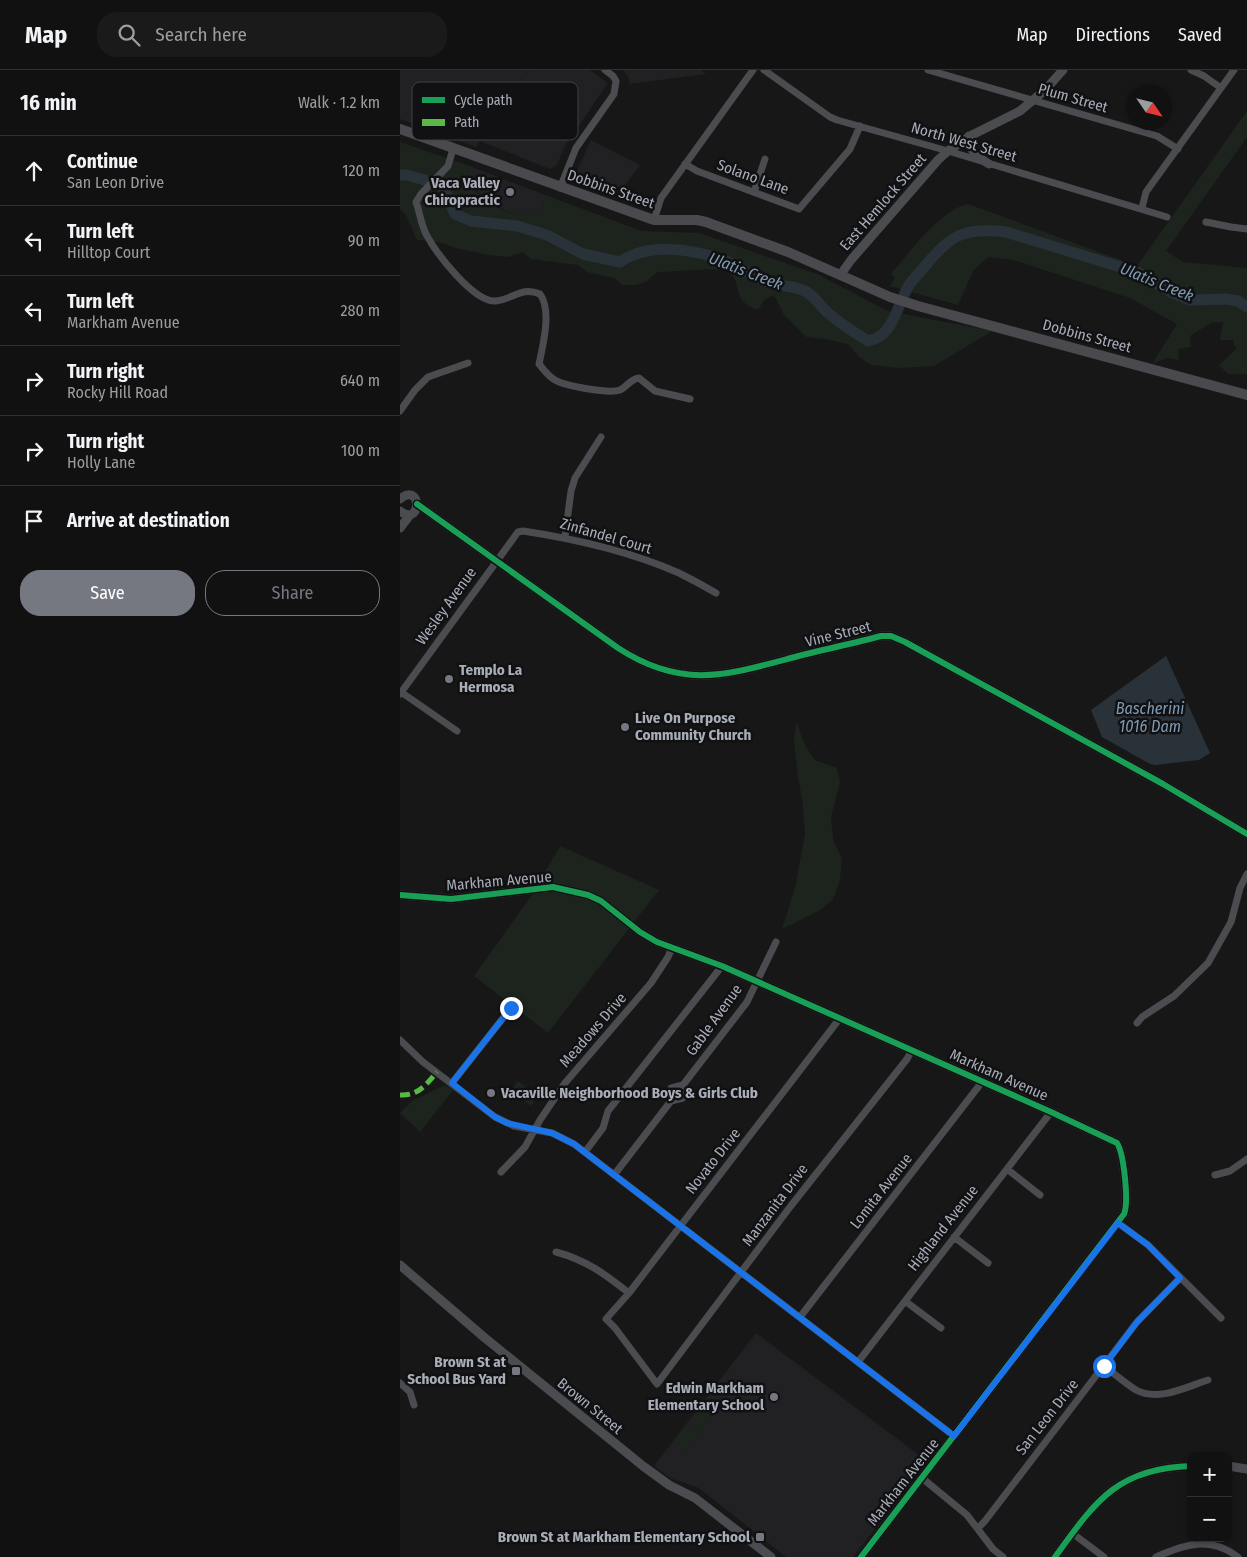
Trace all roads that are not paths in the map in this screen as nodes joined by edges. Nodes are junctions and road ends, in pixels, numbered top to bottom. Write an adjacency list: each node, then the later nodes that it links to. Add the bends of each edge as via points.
1 (605, 70): 21 (street, via 616,81 614,94 576,148)
2 (753, 70): 19 (street)
3 (764, 70): 10 (street, North West Street, via 830,117)
4 (928, 70): 9 (street, Plum Street)
5 (1063, 70): 9 (street, East Hemlock Street)
6 (1190, 70): 8 (street)
7 (1234, 70): 8 (street)
8 (1220, 88): 16 (street)
9 (1034, 101): 13 (street, East Hemlock Street, via 1004,120); 16 (street, Plum Street, via 1157,136)
10 (860, 126): 17 (street, North West Street); 22 (street, Solano Lane, via 850,150 799,209)
11 (400, 129): 12 (main road, Dobbins Street)
12 (412, 133)
13 (969, 136): 17 (street, East Hemlock Street); 20 (street, via 972,151)
14 (431, 140): 15 (main road, Dobbins Street)
15 (453, 148): 21 (main road, Dobbins Street); 31 (street, via 448,166 416,202 420,221 443,262 461,281 488,300 496,301 525,291 540,294 547,314 539,364 548,375 561,384 612,391 620,390 639,378 656,391)
16 (1178, 149): 23 (street, via 1146,192)
17 (948, 151): 20 (street, North West Street); 28 (street, East Hemlock Street)
18 (765, 159): 22 (street)
19 (685, 164): 22 (street, Solano Lane); 25 (street, via 661,198)
20 (989, 164): 23 (street, North West Street)
21 (560, 188): 25 (main road, Dobbins Street)
22 (754, 192)
23 (1142, 208): 24 (street, North West Street)
24 (1167, 217)
25 (654, 220): 28 (main road, Dobbins Street, via 706,222)
26 (1206, 222): 27 (street)
27 (1247, 229)
28 (841, 274): 30 (main road, Dobbins Street, via 918,306)
29 (468, 362): 32 (street, via 428,377)
30 (1247, 395)
31 (690, 399)
32 (400, 410)
33 (602, 437): 38 (street, via 575,478)
34 (402, 495): 35 (street, Vine Street, via 413,497)
35 (409, 511): 36 (street); 37 (street); 39 (street, Vine Street, via 434,516)
36 (400, 524)
37 (400, 528)
38 (565, 537): 39 (street, Zinfandel Court, via 518,532); 40 (street, Zinfandel Court, via 644,560)
39 (496, 560): 41 (street, Wesley Avenue); 43 (street, Vine Street, via 630,656 676,673 730,674 891,636 1163,784)
40 (716, 593)
41 (401, 693): 42 (street)
42 (457, 731)
43 (1247, 834)
44 (1247, 874): 52 (street, via 1231,922 1208,963 1174,996)
45 (400, 895): 47 (street, Markham Avenue, via 451,899 542,888 566,889 601,901 640,932)
46 (776, 942): 49 (street, Gable Avenue)
47 (672, 948): 48 (street, Markham Avenue); 60 (street, Meadows Drive, via 651,983 565,1083)
48 (722, 966): 49 (street, Markham Avenue); 61 (street, via 608,1111 603,1128)
49 (758, 981): 51 (street, Markham Avenue); 57 (street, Gable Avenue, via 748,1002)
50 (511, 1008): 56 (street)
51 (840, 1018): 54 (street, Markham Avenue); 69 (street, Novato Drive)
52 (1137, 1023)
53 (400, 1040): 56 (street)
54 (912, 1050): 55 (street, Markham Avenue); 74 (street, Manzanita Drive)
55 (982, 1082): 59 (street, Markham Avenue); 78 (street, Lomita Avenue)
56 (452, 1083): 60 (street, via 495,1117 514,1126)
57 (683, 1085): 58 (street, Gable Avenue, via 671,1088); 58 (street, Gable Avenue, via 683,1098)
58 (671, 1101): 65 (street, Gable Avenue)
59 (1051, 1112): 63 (street, Highland Avenue); 68 (street, Markham Avenue, via 1112,1140 1120,1148 1126,1202)
60 (534, 1129): 61 (street, via 564,1137); 64 (street, Meadows Drive, via 525,1147)
61 (584, 1152): 65 (street)
62 (1247, 1159): 66 (street, via 1230,1171)
63 (1007, 1169): 67 (street); 70 (street, Highland Avenue)
64 (502, 1172)
65 (614, 1174): 69 (street)
66 (1215, 1175)
67 (1040, 1195)
68 (1118, 1223): 75 (street, via 1148,1245); 87 (street, Markham Avenue)
69 (681, 1226): 74 (street); 76 (street, Novato Drive)
70 (954, 1237): 72 (street); 77 (street, Highland Avenue)
71 (556, 1252): 76 (street, via 578,1258 598,1269)
72 (988, 1263)
73 (401, 1267): 94 (street, Brown Street, via 643,1466 669,1485 695,1498)
74 (741, 1272): 78 (street); 80 (street, Manzanita Drive, via 657,1384)
75 (1180, 1278): 79 (street); 83 (street, San Leon Drive, via 1137,1322)
76 (629, 1293): 80 (street, Novato Drive)
77 (905, 1301): 81 (street); 82 (street, Highland Avenue)
78 (800, 1318): 82 (street)
79 (1221, 1318)
80 (606, 1319)
81 (940, 1328)
82 (858, 1362): 87 (street)
83 (1104, 1366): 84 (street, via 1130,1386 1147,1394 1164,1394); 92 (street, San Leon Drive)
84 (1208, 1380)
85 (400, 1384): 86 (street, via 410,1392)
86 (414, 1405)
87 (954, 1436): 91 (street, Markham Avenue)
88 (1187, 1466): 93 (street, via 1157,1469 1120,1484 1098,1501)
89 (1232, 1467): 90 (street)
90 (1247, 1469)
91 (922, 1478): 92 (street, via 968,1515); 95 (street, Markham Avenue)
92 (978, 1528): 96 (street)
93 (1072, 1533): 97 (street); 98 (street)
94 (771, 1557)
95 (861, 1557)
96 (1003, 1557)
97 (1055, 1557)
98 (1104, 1557)
99 (1156, 1557): 100 (street, via 1192,1544 1222,1547)
100 (1238, 1557)

